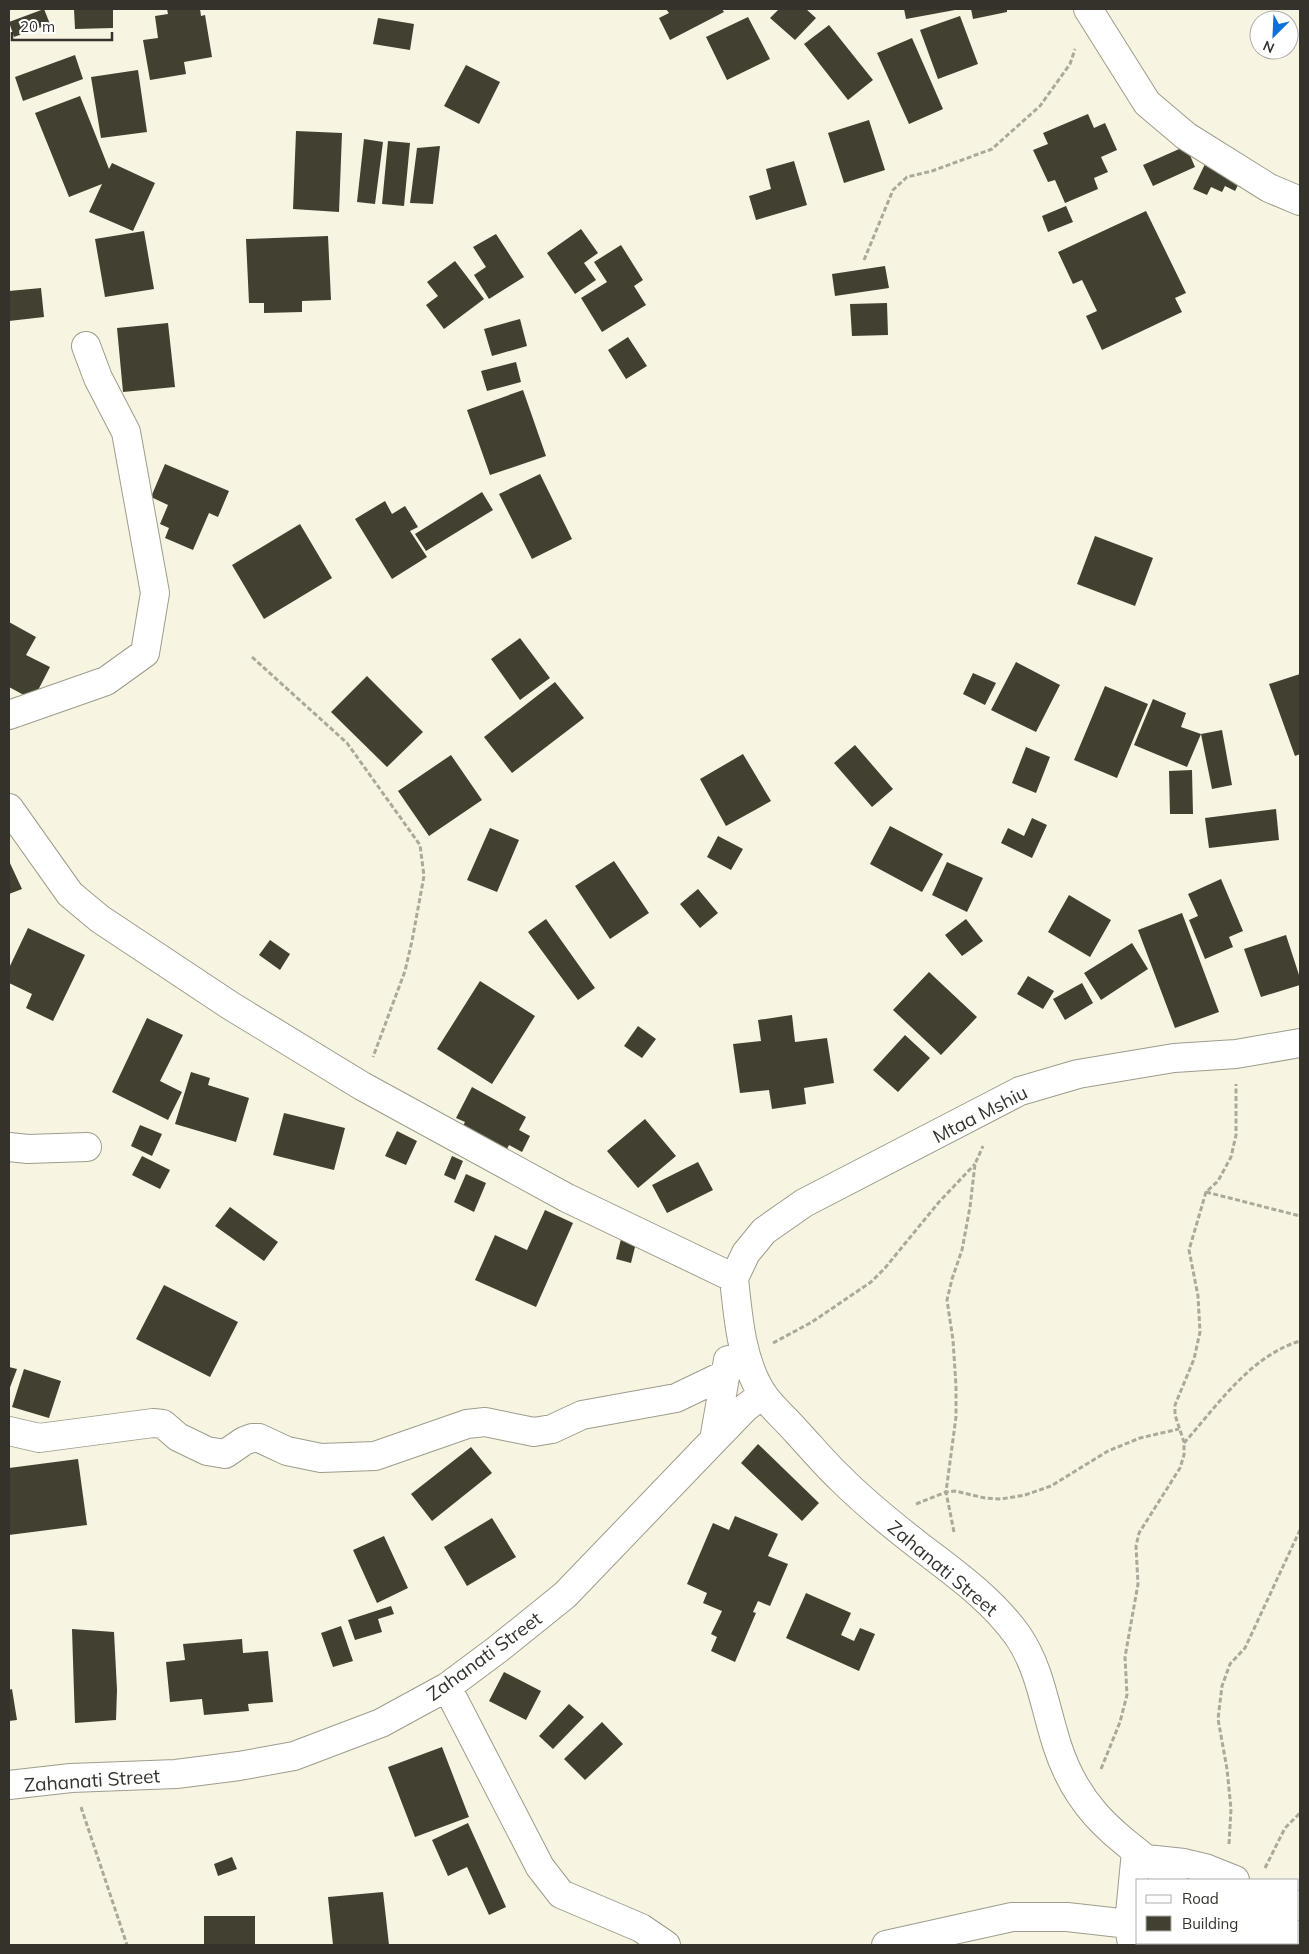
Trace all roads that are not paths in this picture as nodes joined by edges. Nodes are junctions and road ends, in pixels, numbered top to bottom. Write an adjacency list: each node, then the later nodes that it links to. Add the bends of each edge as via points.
1 (1088, 10): 2 (street, via 1147,102 1186,136 1269,188)
2 (1300, 201)
3 (86, 346): 4 (street, via 98,378 126,432 155,593 144,653 106,681)
4 (9, 716)
5 (9, 808): 9 (street, via 70,894 100,919 231,1006 362,1086 567,1198)
6 (1300, 1043): 9 (street, Mtaa Mshiu, via 1236,1054 1174,1058 1078,1074 1020,1091 804,1203 764,1231 746,1253)
7 (9, 1147): 8 (street)
8 (87, 1147)
9 (734, 1278): 10 (street)
10 (736, 1366): 11 (street, Zahanati Street); 12 (street, via 676,1398 582,1415 552,1429 534,1432 485,1422 467,1424 375,1456 321,1458 287,1451 259,1438 252,1438 225,1454 208,1451 178,1437 163,1424 153,1423 39,1438); 13 (street)
11 (763, 1394): 13 (street, Zahanati Street); 16 (street, Zahanati Street, via 841,1480 886,1520 960,1577 995,1609 1018,1636 1039,1677 1057,1745 1070,1779 1087,1806 1113,1833)
12 (9, 1431)
13 (714, 1440): 14 (street, Zahanati Street, via 566,1595)
14 (447, 1688): 15 (street, Zahanati Street, via 381,1723 294,1756 176,1774 71,1778); 22 (street, via 540,1867 561,1894 641,1928)
15 (9, 1785)
16 (1141, 1855): 17 (street); 18 (street, Zahanati Street); 19 (street, via 1205,1868)
17 (1138, 1879)
18 (1172, 1879)
19 (1231, 1879)
20 (1136, 1891): 21 (street)
21 (1130, 1935): 23 (street, via 1067,1916 1012,1917)
22 (666, 1945)
23 (886, 1945)

